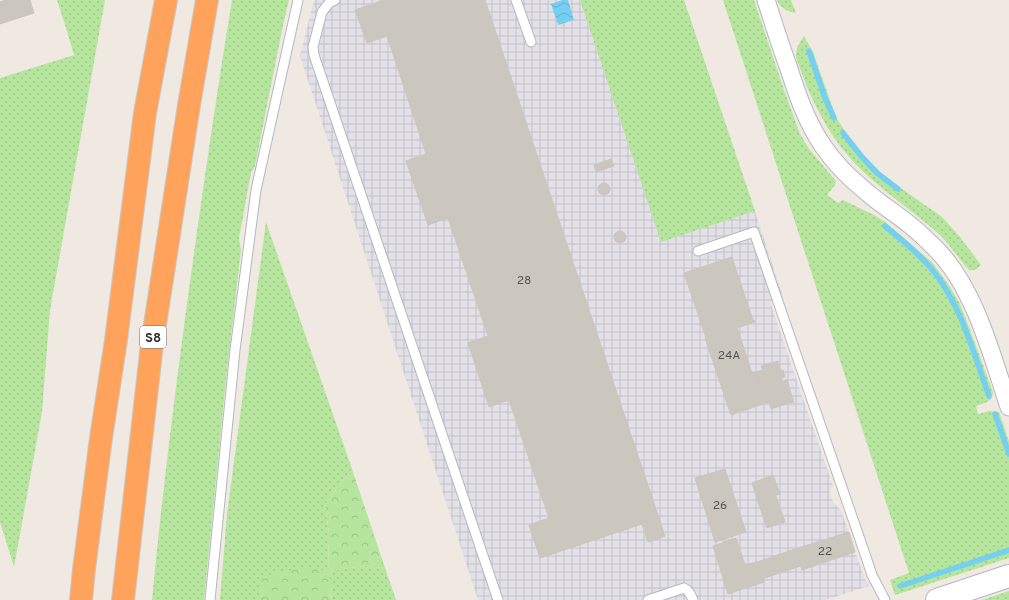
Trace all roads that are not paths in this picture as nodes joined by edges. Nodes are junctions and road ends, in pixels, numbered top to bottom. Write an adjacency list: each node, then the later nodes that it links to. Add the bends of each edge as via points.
1 (166, 0): 11 (highway, via 146,113)
2 (207, 0): 12 (highway, S8, via 152,344)
3 (298, 0): 13 (lane, via 256,190 234,350)
4 (335, 0): 14 (lane, via 322,12 313,47 314,55)
5 (516, 0): 7 (lane)
6 (766, 0): 9 (street, via 798,94 813,129 846,174 911,226 937,250 953,270 976,313)
7 (531, 42)
8 (698, 251): 17 (lane, via 754,232 872,575)
9 (1009, 407)
10 (1009, 576): 18 (street)
11 (81, 600)
12 (123, 600)
13 (210, 600)
14 (498, 600)
15 (648, 600): 16 (lane, via 684,588)
16 (693, 600)
17 (885, 600)
18 (937, 600)

